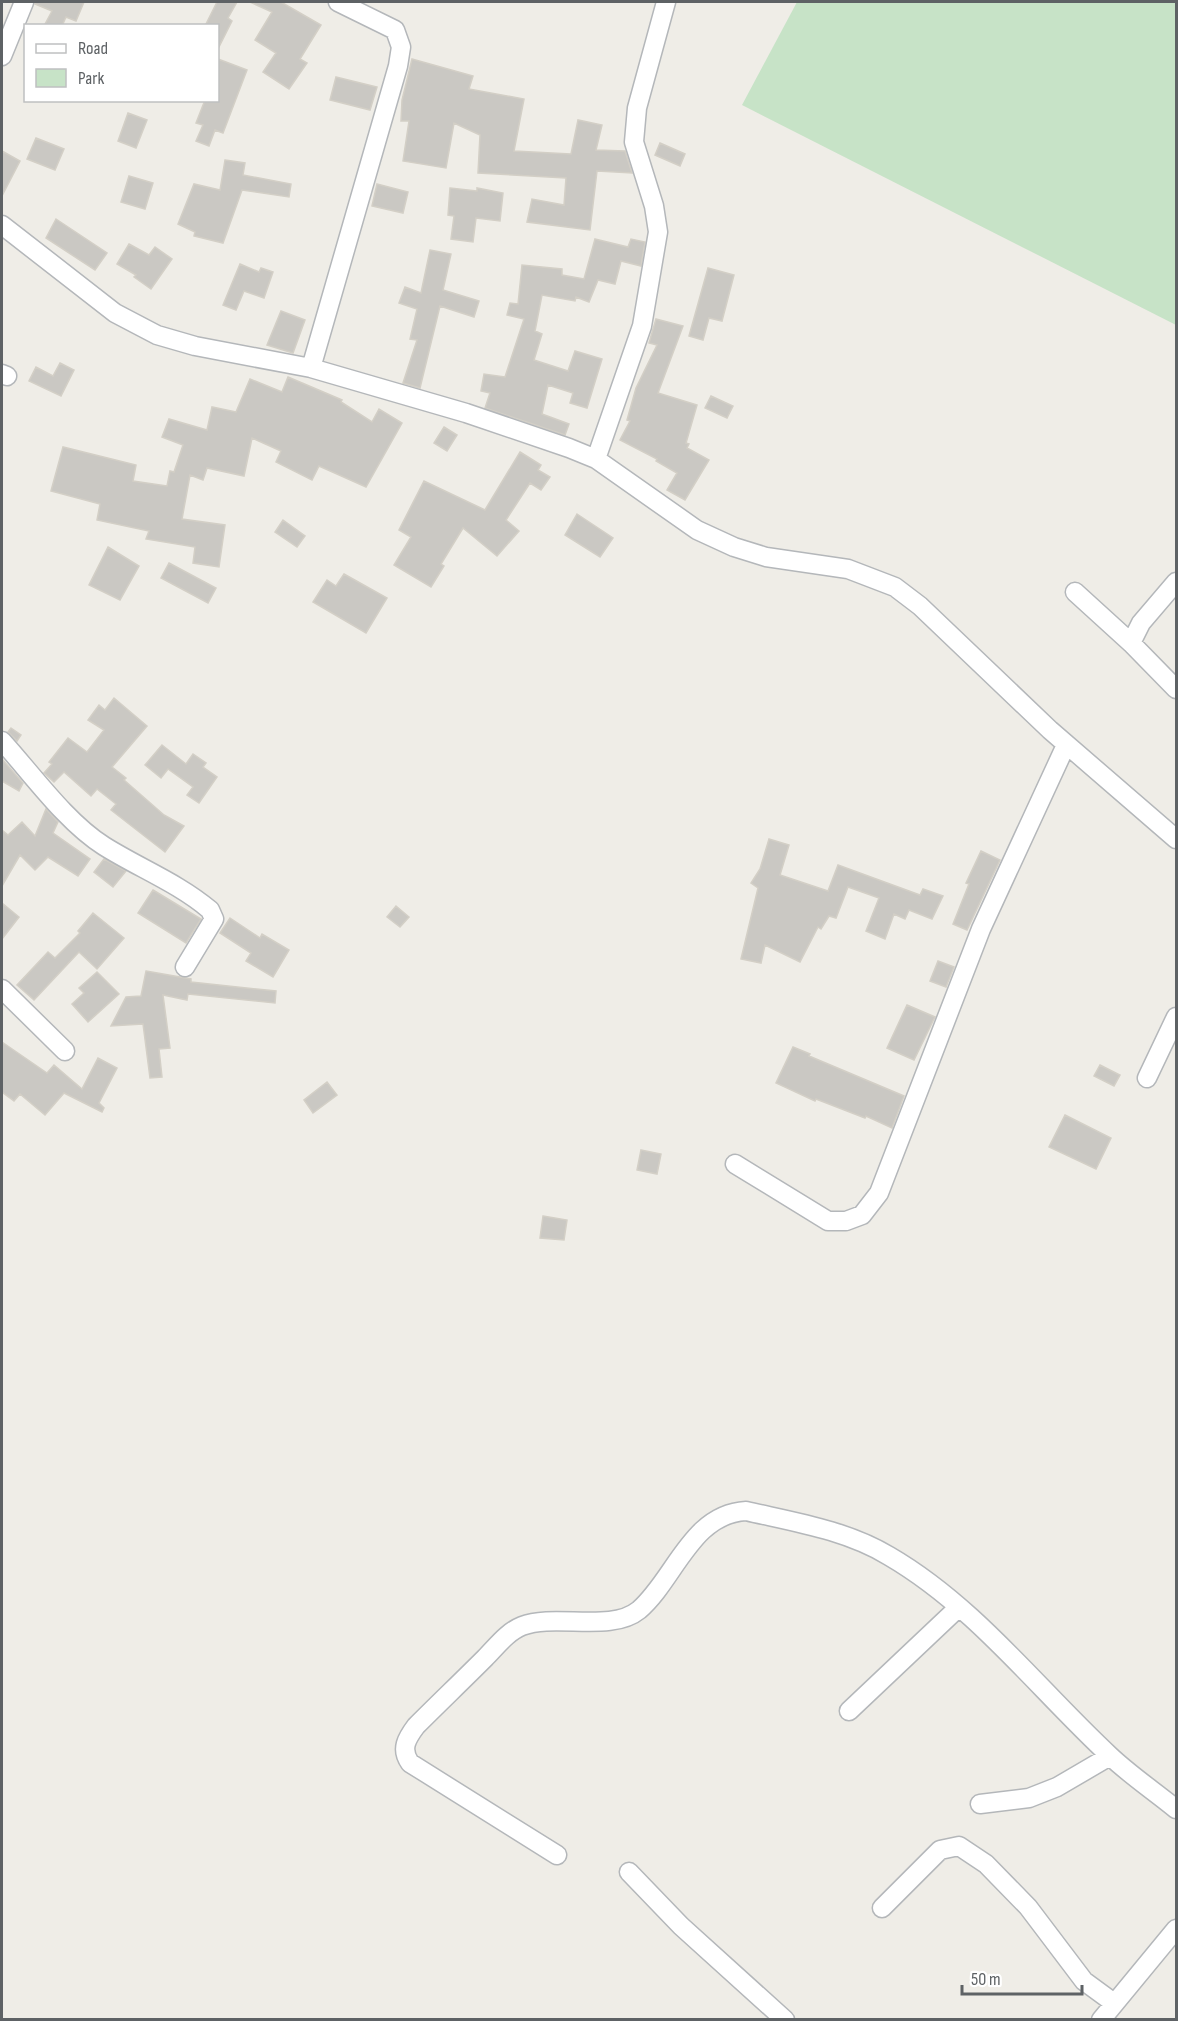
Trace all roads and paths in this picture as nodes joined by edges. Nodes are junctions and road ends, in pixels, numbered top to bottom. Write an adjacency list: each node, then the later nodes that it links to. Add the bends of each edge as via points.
1 (24, 2): 4 (street)
2 (338, 2): 6 (street, via 395,30 401,47)
3 (666, 2): 7 (street, via 637,108 634,142 658,232 642,326)
4 (2, 56)
5 (2, 225): 6 (street, via 115,313 157,335)
6 (311, 368): 7 (street, via 466,413)
7 (596, 459): 13 (street, via 697,530 734,547 766,557 848,568 895,587 921,606)
8 (1176, 582): 10 (street, via 1141,623)
9 (1075, 592): 10 (street)
10 (1131, 643): 11 (street)
11 (1176, 688)
12 (2, 741): 15 (street, via 64,811 102,845 156,873 210,910 214,919)
13 (1066, 744): 14 (street); 20 (street, via 981,929 879,1193 862,1215 846,1221 828,1221)
14 (1176, 839)
15 (185, 967)
16 (2, 989): 18 (street)
17 (1176, 1017): 19 (street)
18 (65, 1051)
19 (1148, 1078)
20 (735, 1164)
21 (959, 1607): 22 (street); 23 (street); 26 (street, via 890,1556 863,1543 827,1530 746,1511 715,1519 705,1528 635,1613 613,1620 545,1622 519,1627 416,1725 405,1745 405,1757)
22 (849, 1711)
23 (1110, 1756): 24 (street, via 1057,1787 1029,1798); 25 (street)
24 (980, 1804)
25 (1176, 1809)
26 (557, 1855)
27 (629, 1872): 31 (street, via 681,1926)
28 (882, 1908): 30 (street, via 940,1850 959,1846 986,1864 1028,1907 1084,1981)
29 (1176, 1929): 30 (street)
30 (1114, 2003): 32 (street)
31 (785, 2019)
32 (1101, 2019)

